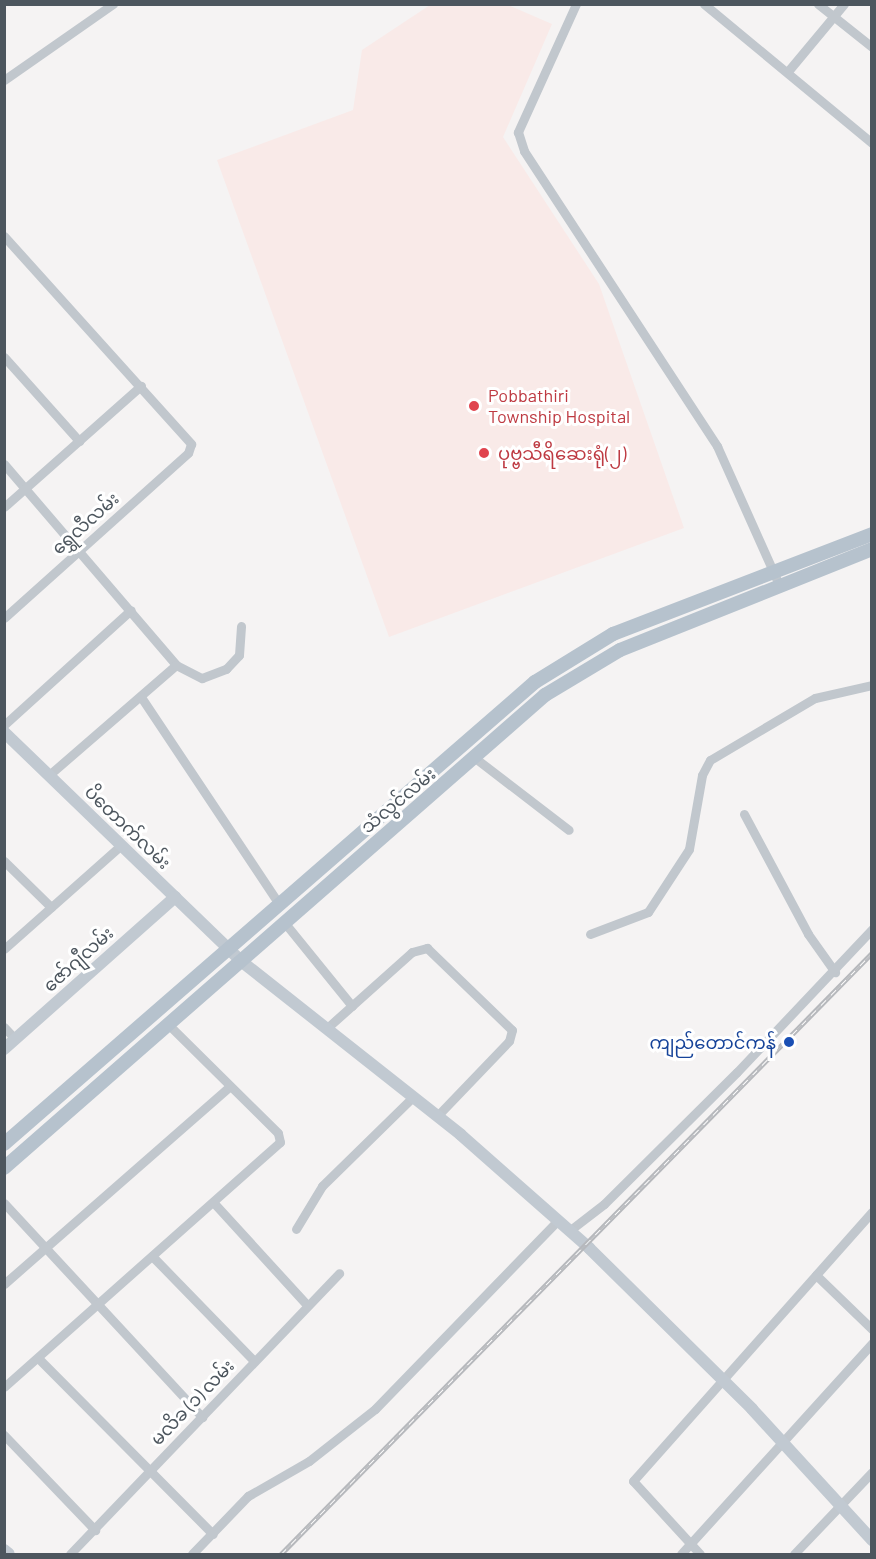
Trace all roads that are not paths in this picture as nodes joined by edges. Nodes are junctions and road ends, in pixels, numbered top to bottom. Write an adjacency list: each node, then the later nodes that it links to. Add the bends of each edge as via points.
1 (113, 4): 9 (street)
2 (576, 4): 21 (street, via 518,132 524,151 717,446)
3 (704, 4): 8 (street)
4 (818, 4): 6 (street)
5 (843, 4): 6 (street)
6 (833, 18): 7 (street); 8 (street)
7 (872, 47)
8 (789, 70): 10 (street)
9 (4, 80)
10 (872, 143)
11 (4, 236): 13 (street)
12 (4, 357): 14 (street)
13 (141, 386): 14 (street); 19 (street, ရွှေလီလမ်း, via 189,440 188,453)
14 (79, 441): 16 (street)
15 (4, 464): 16 (street)
16 (26, 488): 17 (street); 19 (street)
17 (4, 507)
18 (872, 534): 21 (main road, သံလွင်လမ်း)
19 (81, 549): 22 (street); 23 (street, ရွှေလီလမ်း)
20 (872, 549): 21 (main road, သံလွင်လမ်း)
21 (778, 580): 30 (main road, သံလွင်လမ်း, via 582,670); 37 (main road, သံလွင်လမ်း, via 613,634 561,666)
22 (132, 610): 25 (street); 28 (street)
23 (4, 618)
24 (241, 626): 25 (street, via 239,655 226,669 202,678)
25 (176, 665): 27 (street)
26 (872, 685): 41 (street, via 815,698 710,760 702,775 689,849 648,912)
27 (141, 697): 31 (street); 37 (street)
28 (4, 725)
29 (4, 732): 31 (street, ပိတောက်လမ်း)
30 (475, 758): 33 (street); 39 (main road, သံလွင်လမ်း)
31 (48, 776): 34 (street, ပိတောက်လမ်း)
32 (744, 814): 45 (street, via 808,934)
33 (569, 830)
34 (122, 845): 36 (street, ပိတောက်လမ်း); 38 (street)
35 (4, 861): 38 (street)
36 (175, 897): 42 (street, ပိတောက်လမ်း); 50 (street, ဇော်ဂျီလမ်း)
37 (279, 904): 42 (main road)
38 (51, 907): 43 (street)
39 (284, 922): 44 (main road, သံလွင်လမ်း); 46 (street)
40 (872, 929): 45 (street)
41 (590, 934)
42 (228, 948): 44 (street, ပိတောက်လမ်း); 55 (main road)
43 (4, 949)
44 (241, 961): 47 (main road, သံလွင်လမ်း); 49 (street, ပိတောက်လမ်း)
45 (835, 972): 62 (street, via 620,1188)
46 (352, 1006): 49 (street); 54 (street, via 420,947 458,974 509,1023 509,1041)
47 (170, 1026): 52 (street); 56 (main road, သံလွင်လမ်း)
48 (4, 1027): 50 (street)
49 (327, 1028): 53 (street, ပိတောက်လမ်း)
50 (15, 1039): 51 (street, ဇော်ဂျီလမ်း)
51 (4, 1049)
52 (230, 1086): 57 (street, via 278,1133 280,1142); 63 (street)
53 (413, 1096): 54 (street, ပိတောက်လမ်း); 61 (street, via 322,1186)
54 (437, 1116): 60 (street, ပိတောက်လမ်း)
55 (4, 1144)
56 (4, 1168)
57 (213, 1202): 64 (street); 69 (street)
58 (4, 1203): 63 (street)
59 (872, 1212): 66 (street)
60 (557, 1221): 62 (street, ပိတောက်လမ်း); 83 (street, via 375,1409 309,1461 248,1496)
61 (296, 1229)
62 (568, 1230): 74 (street, ပိတောက်လမ်း)
63 (45, 1248): 67 (street); 68 (street)
64 (152, 1256): 68 (street); 73 (street)
65 (339, 1273): 69 (street, မလိခ (၁) လမ်း)
66 (816, 1275): 70 (street); 74 (street)
67 (4, 1284)
68 (97, 1305): 72 (street); 76 (street)
69 (307, 1305): 73 (street, မလိခ (၁) လမ်း)
70 (872, 1329)
71 (872, 1343): 78 (street)
72 (38, 1358): 75 (street); 80 (street)
73 (254, 1361): 76 (street, မလိခ (၁) လမ်း)
74 (724, 1380): 78 (street, ပိတောက်လမ်း); 85 (street, via 633,1481)
75 (4, 1387)
76 (202, 1417): 80 (street, မလိခ (၁) လမ်း)
77 (4, 1435): 82 (street)
78 (785, 1444): 81 (street, ပိတောက်လမ်း); 85 (street)
79 (872, 1472): 81 (street)
80 (148, 1473): 82 (street, မလိခ (၁) လမ်း); 83 (street)
81 (843, 1504): 84 (street, ပိတောက်လမ်း); 92 (street)
82 (95, 1530): 88 (street, မလိခ (၁) လမ်း)
83 (213, 1534): 89 (street)
84 (872, 1540)
85 (690, 1544): 90 (street); 91 (street)
86 (4, 1550): 87 (street)
87 (9, 1554)
88 (70, 1554)
89 (192, 1554)
90 (681, 1554)
91 (700, 1554)
92 (794, 1554)

